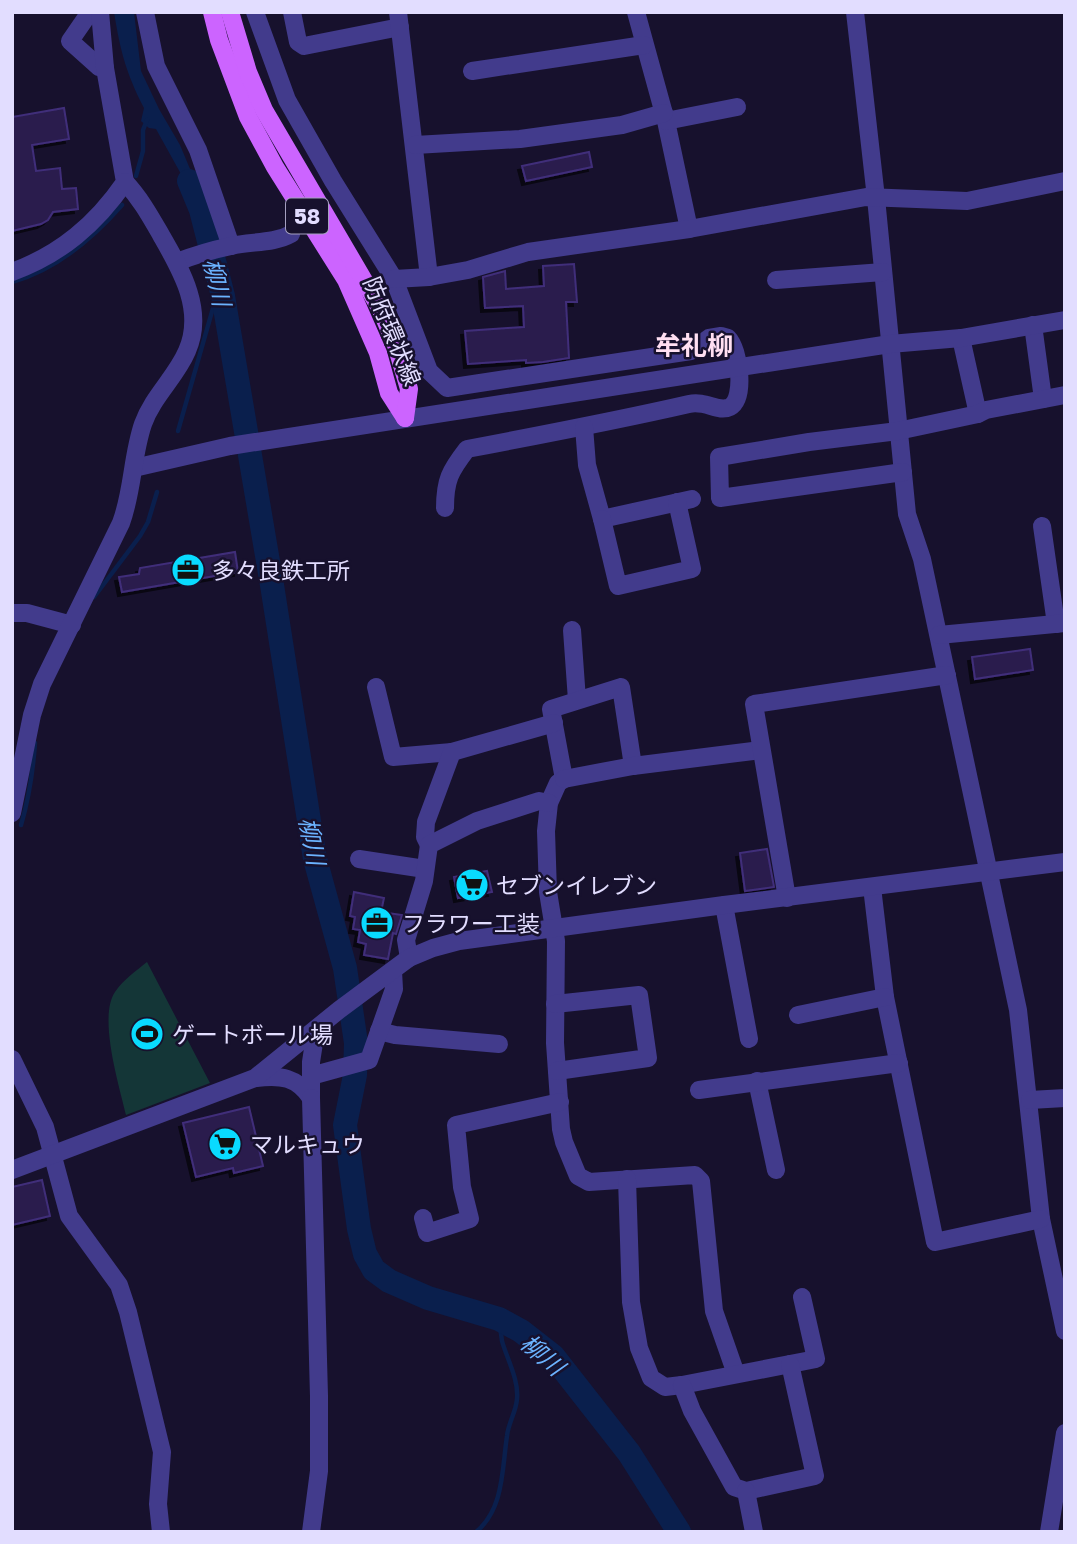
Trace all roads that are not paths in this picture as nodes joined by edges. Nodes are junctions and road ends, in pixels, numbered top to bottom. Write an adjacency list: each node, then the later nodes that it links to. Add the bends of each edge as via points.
1 (90, 12): 12 (street, via 70,41)
2 (100, 12): 12 (street)
3 (145, 12): 22 (street, via 156,66 198,150)
4 (212, 12): 37 (main road, 防府環状線 / 58, via 248,117 346,280 378,353 389,393)
5 (230, 12): 37 (main road, 防府環状線 / 58, via 264,110 380,308 396,345 409,389)
6 (255, 12): 27 (street, via 287,100)
7 (292, 12): 10 (street, via 298,42 304,46)
8 (636, 12): 11 (street)
9 (855, 12): 19 (street)
10 (399, 20): 16 (street)
11 (644, 45): 13 (street); 15 (street)
12 (105, 68): 18 (street)
13 (472, 71)
14 (737, 107): 15 (street)
15 (665, 117): 16 (street, via 520,139); 20 (street)
16 (415, 145): 26 (street)
17 (1065, 181): 19 (street, via 968,201)
18 (125, 182): 23 (street, via 140,197); 24 (street, via 93,223 57,250)
19 (876, 198): 20 (street); 25 (street)
20 (689, 229): 26 (street, via 528,252)
21 (291, 234): 22 (street, via 281,240)
22 (229, 247): 23 (street)
23 (177, 262): 40 (street, via 190,294 193,320 187,353 154,399 142,425)
24 (12, 272)
25 (883, 272): 28 (street); 32 (street)
26 (429, 277): 27 (street)
27 (394, 279): 33 (street, via 429,371 447,387 691,351 709,338 721,336 732,343)
28 (776, 280)
29 (1065, 320): 30 (street)
30 (1033, 325): 31 (street); 35 (street)
31 (961, 338): 32 (street); 36 (street)
32 (890, 344): 33 (street); 39 (street)
33 (737, 368): 37 (street); 38 (street, via 739,397 728,408 699,402)
34 (1065, 395): 35 (street)
35 (1043, 399): 36 (street)
36 (978, 414): 39 (street)
37 (405, 418): 40 (street, via 230,446)
38 (584, 427): 42 (street, via 467,449 450,471); 43 (street, via 587,465)
39 (898, 431): 41 (street); 41 (street, via 719,457 720,498)
40 (134, 468): 47 (street, via 127,509)
41 (903, 472): 49 (street, via 907,514)
42 (445, 508)
43 (602, 519): 43 (street, via 684,500 692,569 618,586)
44 (1042, 526): 46 (street)
45 (12, 613): 47 (street)
46 (1061, 624): 49 (street)
47 (72, 625): 54 (street)
48 (572, 630): 52 (street)
49 (939, 635): 50 (street)
50 (947, 675): 55 (street, via 754,704); 66 (street)
51 (376, 687): 56 (street, via 393,757)
52 (578, 701): 53 (street, via 551,709); 57 (street, via 621,687)
53 (554, 723): 56 (street); 59 (street)
54 (20, 739): 58 (street)
55 (761, 750): 57 (street); 68 (street)
56 (452, 752): 62 (street, via 426,822)
57 (633, 766): 59 (street)
58 (16, 778): 61 (street)
59 (564, 779): 60 (street)
60 (549, 803): 62 (street, via 539,801 477,821); 70 (street, via 548,892)
61 (12, 813)
62 (429, 845): 65 (street)
63 (359, 859): 65 (street)
64 (1065, 862): 66 (street)
65 (425, 869): 71 (street, via 406,940)
66 (990, 871): 67 (street); 89 (street, via 1018,1010)
67 (872, 887): 68 (street); 73 (street)
68 (787, 898): 69 (street)
69 (724, 905): 70 (street); 78 (street)
70 (555, 928): 71 (street, via 459,941); 74 (street)
71 (409, 958): 72 (street)
72 (393, 971): 76 (street); 77 (street, via 394,989)
73 (885, 997): 75 (street); 81 (street)
74 (555, 1003): 82 (street); 82 (street, via 639,995 648,1058)
75 (798, 1015)
76 (316, 1030): 83 (street); 84 (street)
77 (379, 1031): 79 (street); 83 (street, via 369,1060)
78 (748, 1038)
79 (499, 1044)
80 (12, 1059): 91 (street, via 45,1127)
81 (899, 1063): 85 (street); 96 (street, via 934,1242)
82 (557, 1071): 90 (street)
83 (311, 1076): 87 (street)
84 (255, 1078): 87 (street, via 289,1077); 91 (street)
85 (757, 1081): 86 (street); 93 (street)
86 (699, 1090)
87 (311, 1098): 105 (street, via 319,1396 319,1471)
88 (1065, 1098): 89 (street)
89 (1030, 1100): 96 (street)
90 (560, 1102): 94 (street, via 564,1142 578,1176 589,1182); 95 (street, via 456,1125 470,1219 427,1233)
91 (51, 1156): 92 (street); 104 (street, via 69,1216 119,1286 128,1312 162,1452)
92 (12, 1170)
93 (776, 1170)
94 (627, 1179): 100 (street, via 695,1175 701,1181 714,1311); 101 (street, via 631,1302 639,1348 651,1378 665,1387)
95 (423, 1218)
96 (1041, 1219): 98 (street)
97 (802, 1297): 99 (street, via 816,1359)
98 (1065, 1331)
99 (790, 1364): 100 (street); 103 (street, via 815,1476)
100 (736, 1374): 101 (street)
101 (682, 1385): 103 (street, via 734,1487)
102 (1065, 1433): 107 (street)
103 (746, 1491): 106 (street)
104 (161, 1532)
105 (312, 1532)
106 (754, 1532)
107 (1049, 1532)

